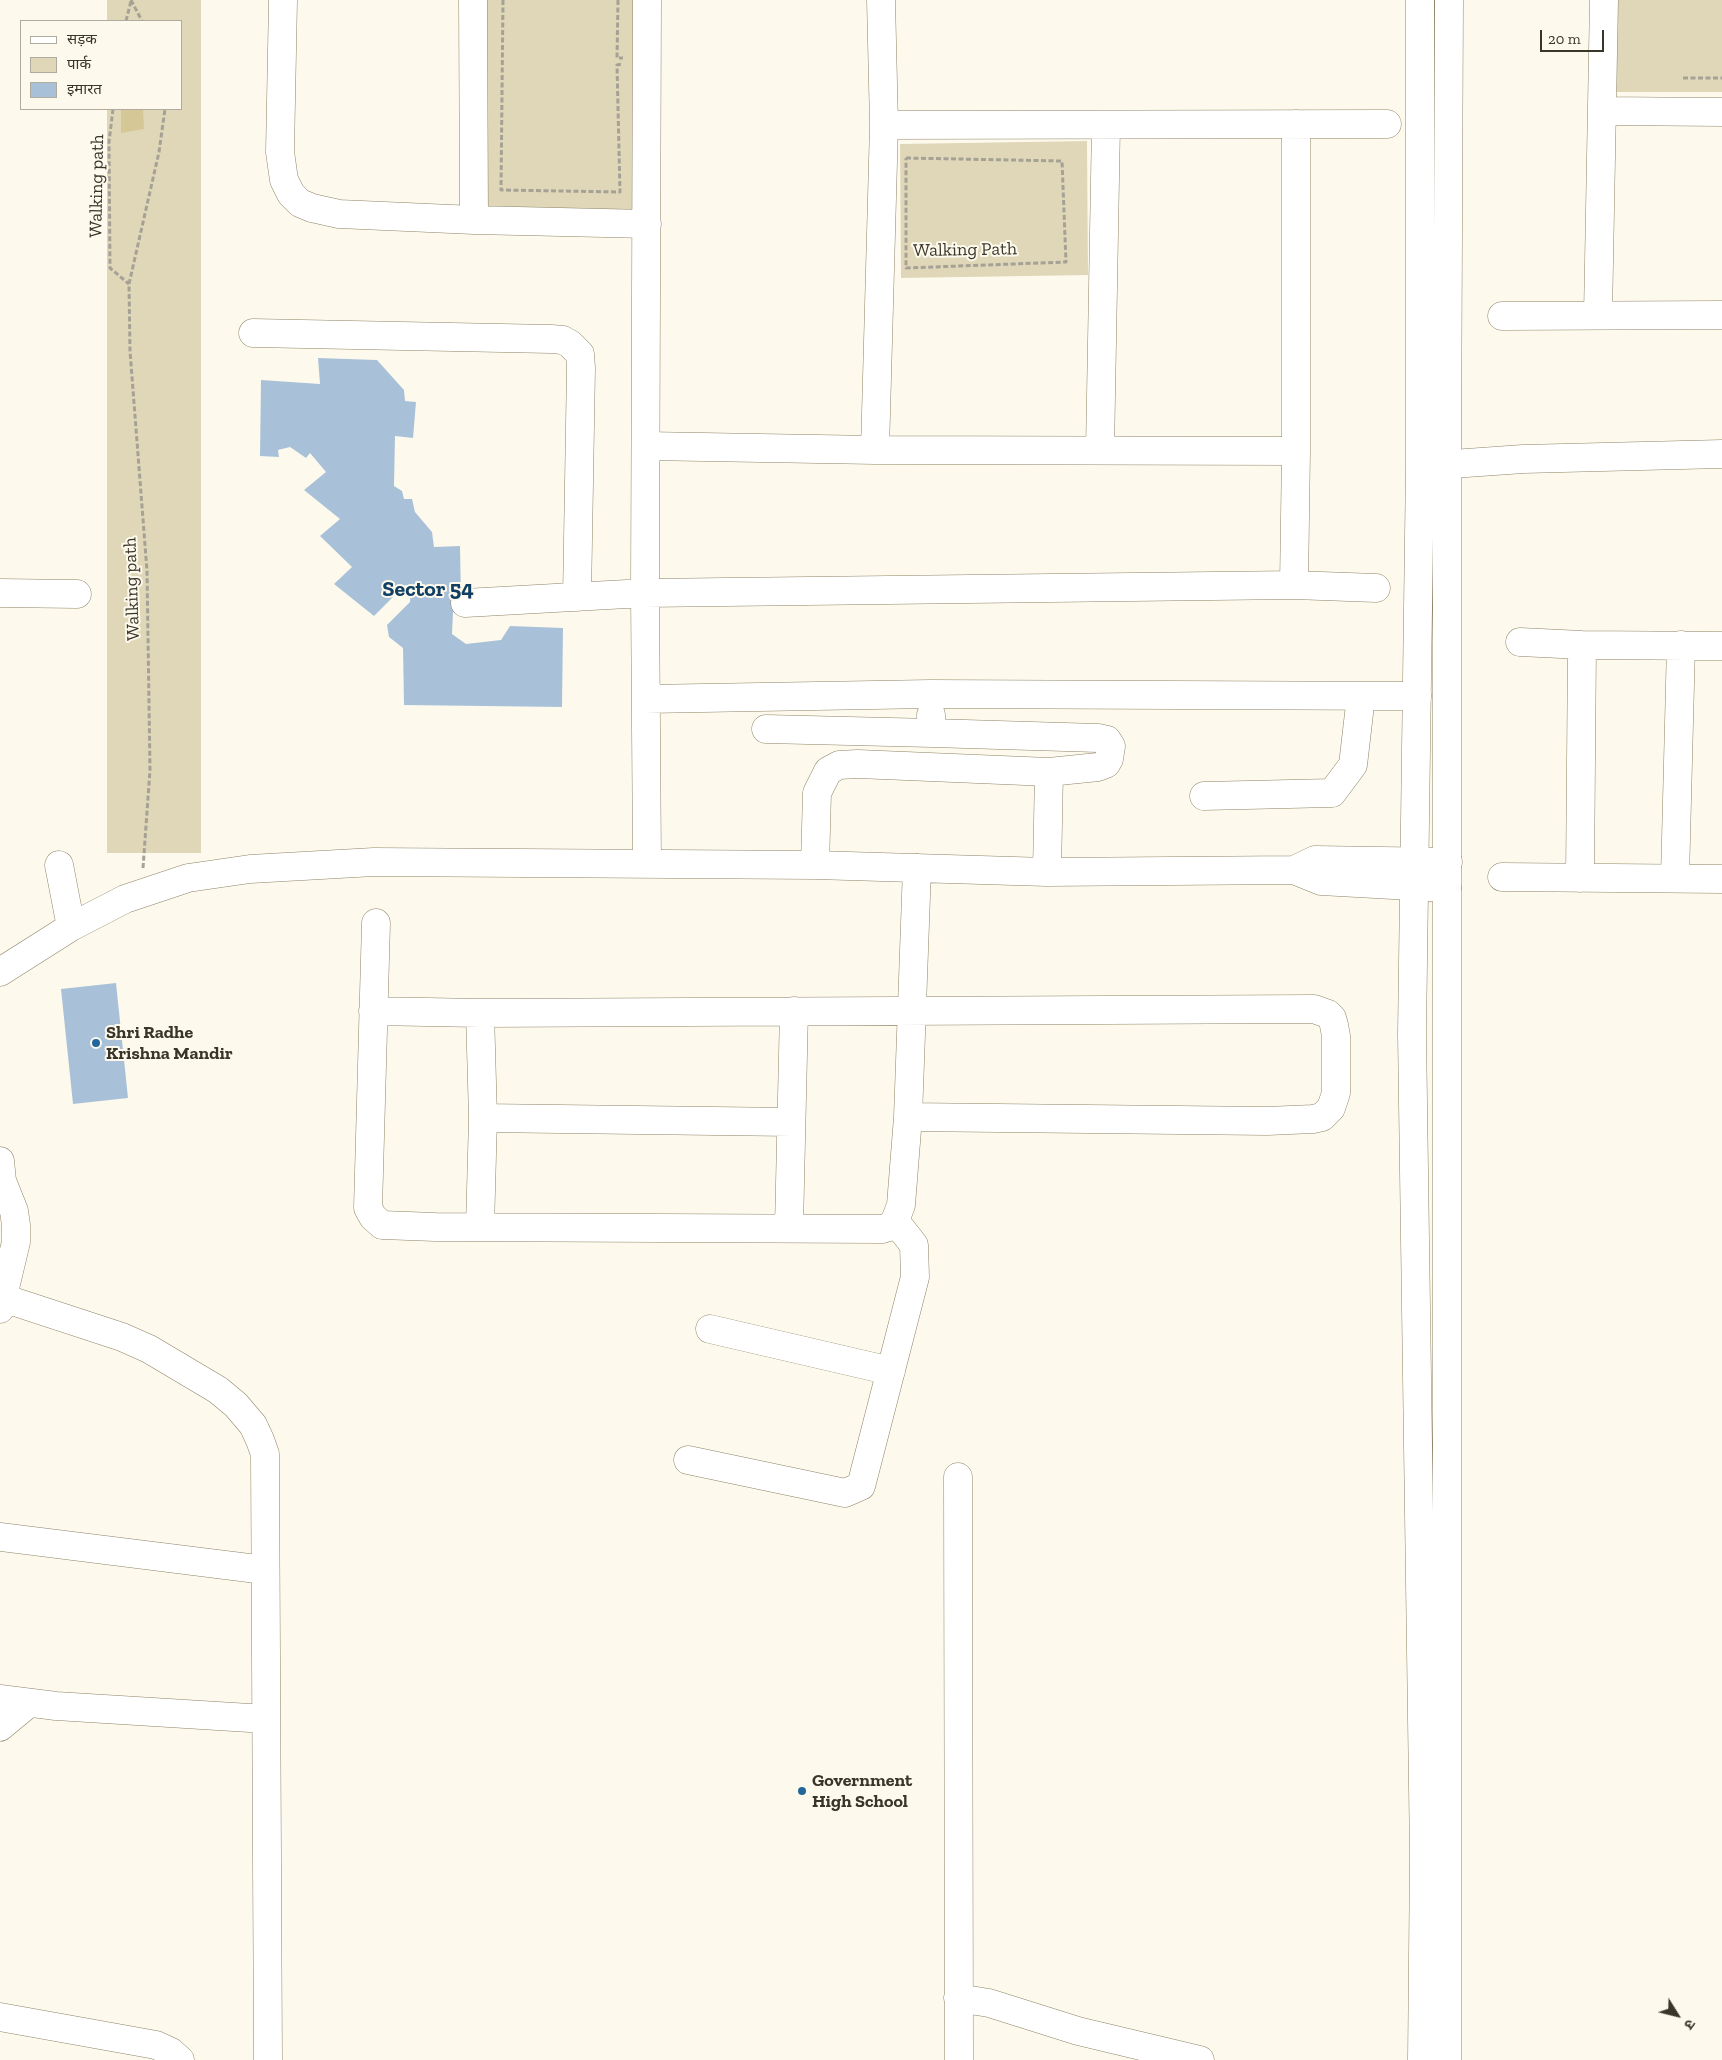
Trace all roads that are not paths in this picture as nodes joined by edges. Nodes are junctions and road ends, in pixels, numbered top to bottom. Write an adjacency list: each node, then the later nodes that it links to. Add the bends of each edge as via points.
1 (283, 0): 14 (street, via 280,152 284,180 291,194 300,203 339,214)
2 (473, 0): 14 (street)
3 (647, 0): 15 (street)
4 (881, 0): 12 (street)
5 (1420, 0): 26 (street)
6 (1449, 0): 25 (street)
7 (1604, 0): 8 (street)
8 (1603, 111): 9 (street); 16 (street)
9 (1722, 112)
10 (1296, 124): 11 (street); 13 (street); 23 (street)
11 (1387, 124)
12 (884, 125): 13 (street); 21 (street)
13 (1106, 125): 22 (street)
14 (474, 220): 15 (street)
15 (647, 224): 20 (street)
16 (1598, 314): 17 (street); 18 (street)
17 (1722, 315)
18 (1502, 316)
19 (252, 333): 32 (street, via 551,339 570,344 580,354 581,368)
20 (646, 446): 21 (street); 30 (street)
21 (875, 450): 22 (street)
22 (1100, 450): 23 (street)
23 (1296, 451): 27 (street)
24 (1722, 454): 25 (street)
25 (1447, 464): 26 (street); 53 (street)
26 (1420, 466): 40 (street)
27 (1294, 585): 28 (street); 30 (street)
28 (1376, 588)
29 (0, 593): 31 (street)
30 (645, 593): 32 (street); 41 (street)
31 (77, 594)
32 (577, 596): 33 (street)
33 (465, 603)
34 (1520, 642): 35 (street)
35 (1582, 645): 36 (street); 55 (street)
36 (1681, 645): 37 (street); 56 (street)
37 (1722, 646)
38 (930, 694): 39 (street); 41 (street); 43 (street)
39 (1361, 696): 40 (street); 45 (street, via 1353,765 1332,793)
40 (1417, 696): 46 (street)
41 (646, 699): 47 (street)
42 (766, 729): 43 (street)
43 (932, 733): 44 (street, via 1098,738 1107,740 1111,746 1106,764)
44 (1049, 772): 49 (street, via 838,765 828,771 817,793); 52 (street)
45 (1204, 796)
46 (1414, 860): 51 (street, via 1315,860); 53 (street); 58 (street)
47 (647, 862): 49 (street); 60 (street, via 374,862 259,869 188,878 125,899)
48 (59, 865): 60 (street)
49 (815, 865): 50 (street)
50 (917, 868): 52 (street); 62 (street)
51 (1294, 870): 52 (street); 58 (street, via 1321,881)
52 (1047, 872)
53 (1448, 875): 58 (street); 92 (street)
54 (1502, 877): 55 (street)
55 (1580, 878): 56 (street)
56 (1675, 878): 57 (street)
57 (1722, 879)
58 (1413, 887): 91 (street, via 1412,1034 1424,1855)
59 (376, 923): 63 (street)
60 (71, 927): 61 (street)
61 (0, 972)
62 (910, 1010): 64 (street); 66 (street); 66 (street, via 1314,1009 1328,1014 1334,1025 1336,1093 1331,1108 1322,1117 1314,1119)
63 (373, 1011): 65 (street); 72 (street, via 368,1208 382,1225)
64 (794, 1011): 65 (street); 68 (street)
65 (480, 1013): 67 (street)
66 (908, 1117): 70 (street, via 902,1205)
67 (483, 1118): 68 (street); 72 (street)
68 (791, 1122): 73 (street)
69 (0, 1161): 71 (street, via 2,1181 14,1211)
70 (895, 1221): 73 (street, via 882,1229); 76 (street, via 914,1245 916,1260 915,1276)
71 (8, 1225): 74 (street, via 16,1242)
72 (480, 1227): 73 (street)
73 (789, 1227)
74 (1, 1304): 80 (street, via 131,1341 218,1390 236,1406 253,1425 265,1454)
75 (710, 1329): 76 (street)
76 (890, 1371): 77 (street, via 861,1486 846,1492)
77 (688, 1460)
78 (958, 1477): 85 (street)
79 (0, 1537): 80 (street)
80 (265, 1570): 83 (street)
81 (0, 1699): 82 (street)
82 (29, 1703): 83 (street); 84 (street)
83 (266, 1718): 88 (street)
84 (0, 1726)
85 (958, 1998): 89 (street); 90 (street)
86 (0, 2017): 87 (street, via 156,2045)
87 (180, 2060)
88 (268, 2060)
89 (959, 2060)
90 (1200, 2060)
91 (1422, 2060)
92 (1447, 2060)

